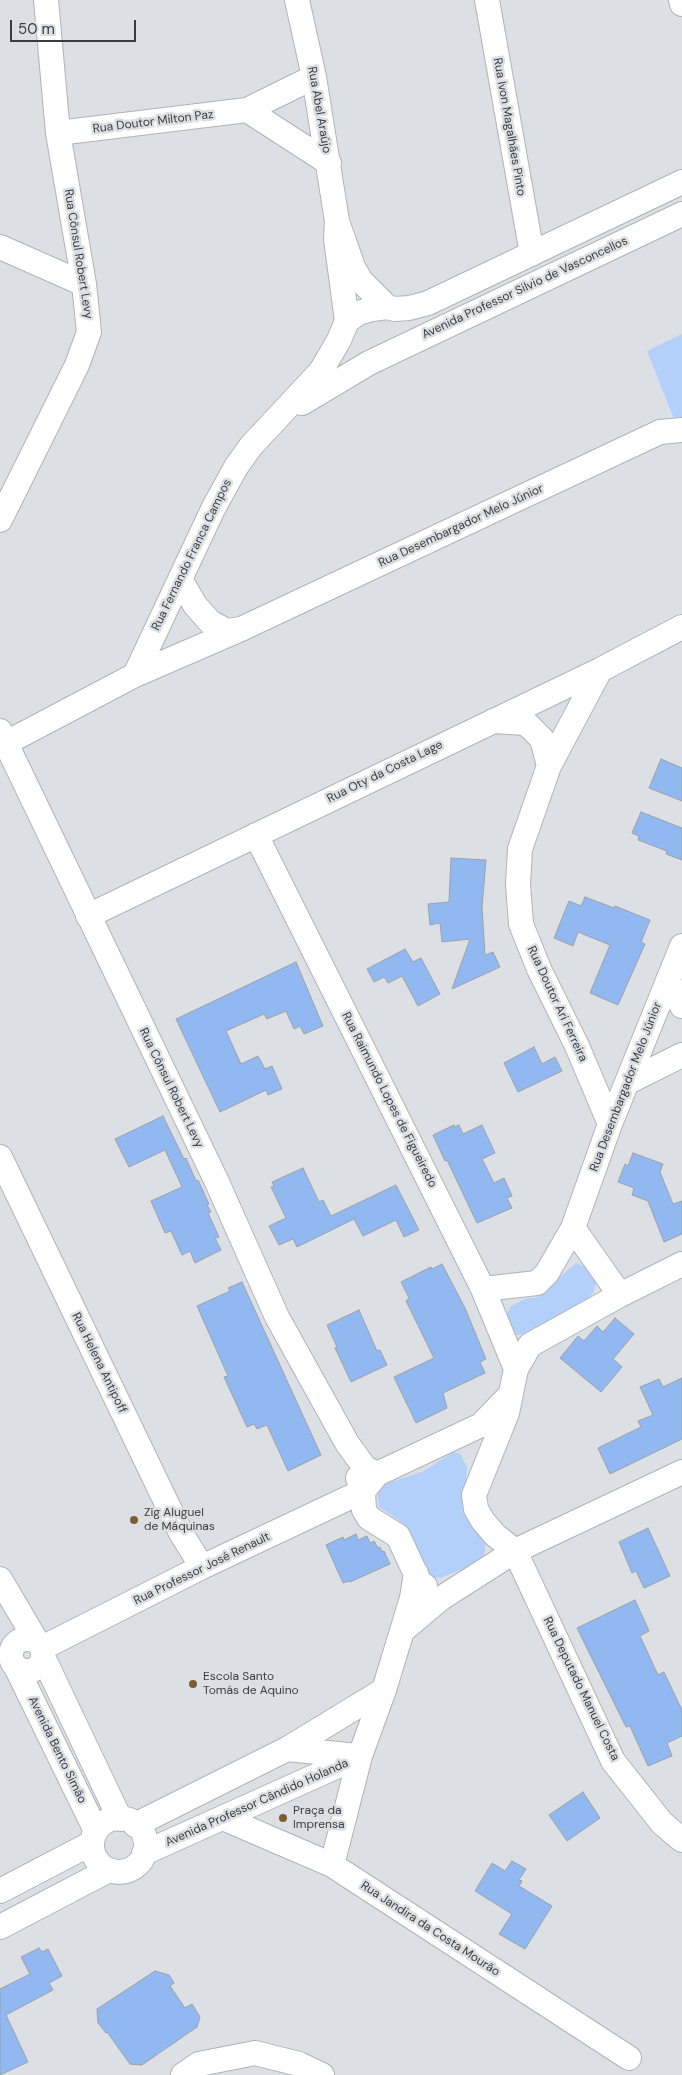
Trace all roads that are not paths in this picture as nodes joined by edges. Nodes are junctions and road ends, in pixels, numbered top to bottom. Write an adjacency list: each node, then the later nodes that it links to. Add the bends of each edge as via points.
1 (46, 0): 6 (street, Rua Cônsul Robert Levy)
2 (297, 0): 4 (street, Rua Abel Araújo)
3 (487, 0): 12 (street, Rua Ivon Magalhães Pinto)
4 (314, 77): 5 (street, Rua Doutor Milton Paz); 7 (street, Rua Abel Araújo)
5 (247, 110): 6 (street, Rua Doutor Milton Paz); 7 (street)
6 (58, 133): 13 (street, Rua Cônsul Robert Levy)
7 (329, 164): 10 (street, Rua Abel Araújo)
8 (682, 182): 12 (street)
9 (682, 214): 16 (street, Avenida Professor Silvio de Vasconcellos)
10 (337, 221): 14 (street, Rua Abel Araújo, via 361,281); 15 (street, Rua Abel Araújo)
11 (0, 247): 13 (street)
12 (532, 254): 14 (street, via 419,306)
13 (84, 284): 19 (street, Rua Cônsul Robert Levy, via 89,332 77,365)
14 (387, 307): 15 (street, via 366,310)
15 (343, 330): 16 (street); 17 (street, Rua Fernando Franca Campos, via 321,371)
16 (369, 363): 17 (street, Rua Fernando Franca Campos)
17 (277, 418): 20 (street, Rua Fernando Franca Campos, via 236,467)
18 (682, 430): 22 (street, Rua Desembargador Melo Júnior, via 660,432)
19 (0, 520)
20 (180, 579): 22 (street, via 195,605 210,622 227,631); 24 (street, Rua Fernando Franca Campos)
21 (682, 627): 23 (street, Rua Oty da Costa Lage)
22 (241, 629): 24 (street, Rua Desembargador Melo Júnior)
23 (600, 670): 25 (street, Rua Oty da Costa Lage); 27 (street, Rua Doutor Ari Ferreira)
24 (135, 675): 26 (street, Rua Desembargador Melo Júnior)
25 (492, 721): 27 (street, via 526,723 542,739); 28 (street, Rua Oty da Costa Lage)
26 (3, 737): 29 (street, Rua Cônsul Robert Levy)
27 (549, 766): 35 (street, Rua Doutor Ari Ferreira, via 520,849 521,924)
28 (256, 834): 29 (street, Rua Oty da Costa Lage); 39 (street, Rua Raimundo Lopes de Figueiredo)
29 (88, 916): 46 (street, Rua Cônsul Robert Levy, via 216,1180 277,1317 347,1443 365,1468)
30 (682, 946): 31 (street, Rua Desembargador Melo Júnior)
31 (668, 980): 32 (street); 34 (street, Rua Desembargador Melo Júnior)
32 (682, 1006)
33 (682, 1055): 34 (street)
34 (628, 1082): 35 (street, Rua Desembargador Melo Júnior)
35 (610, 1124): 37 (street, Rua Desembargador Melo Júnior)
36 (0, 1157): 50 (street, Rua Helena Antipoff, via 180,1533)
37 (573, 1228): 39 (street, Rua Desembargador Melo Júnior, via 547,1273 537,1283); 40 (street)
38 (682, 1264): 40 (street)
39 (484, 1289): 41 (street, Rua Raimundo Lopes de Figueiredo)
40 (620, 1295): 41 (street, via 530,1345)
41 (516, 1369): 42 (street)
42 (510, 1394): 43 (street, via 481,1425); 44 (street, via 507,1413)
43 (455, 1438): 44 (street, via 477,1457); 46 (street)
44 (482, 1472): 47 (street, via 474,1496 476,1509)
45 (682, 1472): 48 (street)
46 (370, 1483): 50 (street, Rua Professor José Renault); 51 (street, via 364,1510 369,1518 398,1536)
47 (495, 1535): 48 (street); 49 (street)
48 (515, 1550): 49 (street); 63 (street, Rua Deputado Manuel Costa, via 613,1761 662,1823)
49 (492, 1566): 53 (street)
50 (202, 1567): 55 (street, Rua Professor José Renault)
51 (416, 1573): 53 (street, via 420,1582); 54 (street, Avenida Professor Cândido Holanda)
52 (0, 1579): 55 (street)
53 (440, 1598): 54 (street)
54 (402, 1631): 57 (street, Avenida Professor Cândido Holanda)
55 (41, 1649): 56 (street, Rua Professor José Renault, via 41,1665 34,1670 26,1672); 61 (street)
56 (8, 1658): 62 (street, Avenida Bento Simão)
57 (384, 1690): 58 (street); 59 (street, Avenida Professor Cândido Holanda)
58 (287, 1748): 59 (street); 61 (street)
59 (360, 1756): 60 (street, Avenida Professor Cândido Holanda); 65 (street)
60 (222, 1818): 64 (street, Avenida Professor Cândido Holanda); 65 (street, Rua Jandira da Costa Mourão)
61 (128, 1822): 62 (street, via 111,1820 102,1824); 64 (street, via 144,1837)
62 (94, 1837): 66 (street, via 93,1852 97,1861); 67 (street)
63 (682, 1840)
64 (144, 1853): 66 (street, via 133,1868 121,1872)
65 (332, 1865): 69 (street, Rua Jandira da Costa Mourão)
66 (109, 1870): 68 (street)
67 (0, 1891)
68 (0, 1927)
69 (629, 2058)
70 (192, 2071): 71 (street, via 255,2053 299,2064)
71 (322, 2075)

